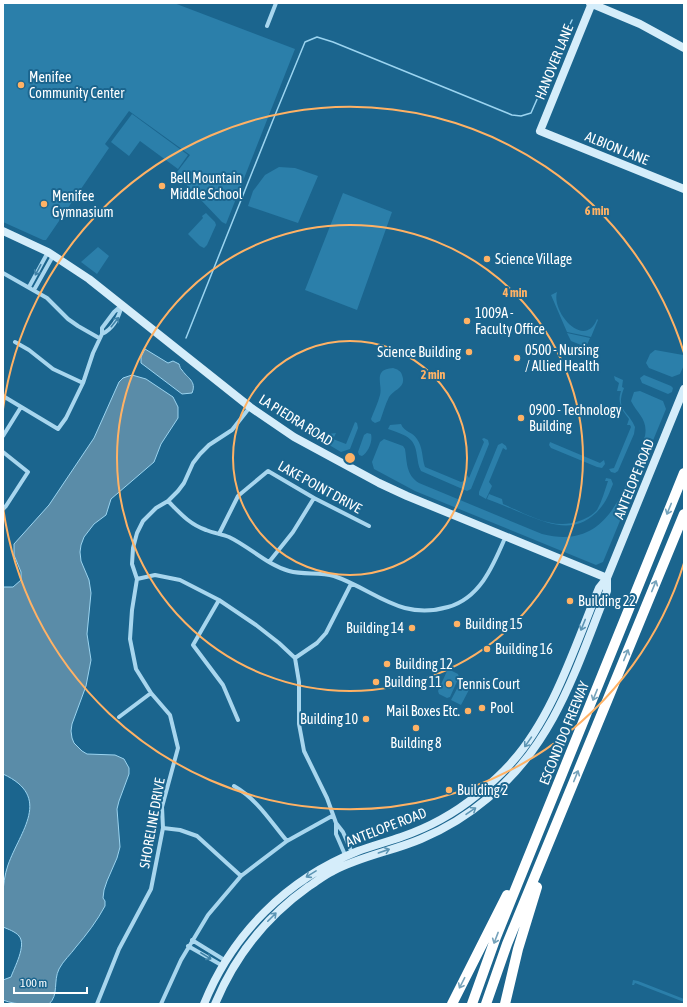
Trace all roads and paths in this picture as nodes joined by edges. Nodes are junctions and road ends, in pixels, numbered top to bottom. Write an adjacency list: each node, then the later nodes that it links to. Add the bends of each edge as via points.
1 (276, 3): 3 (street)
2 (591, 3): 4 (main road, via 640,24); 5 (main road, HANOVER LANE)
3 (267, 26)
4 (684, 48)
5 (540, 131): 6 (main road, ALBION LANE)
6 (684, 189)
7 (3, 231): 8 (main road, LA PIEDRA ROAD)
8 (50, 254): 10 (street, one-way to 10); 11 (street); 12 (main road, LA PIEDRA ROAD, via 89,279)
9 (3, 274): 10 (street)
10 (29, 287): 11 (street)
11 (34, 290): 13 (street, via 47,298 73,322)
12 (122, 305): 13 (street, via 102,328); 19 (main road, LA PIEDRA ROAD)
13 (99, 338): 15 (street)
14 (15, 342): 15 (street, via 54,369)
15 (83, 383): 18 (street, via 58,429)
16 (684, 389): 31 (main road, ANTELOPE ROAD)
17 (3, 396): 18 (street)
18 (21, 406): 20 (street)
19 (250, 407): 24 (street, SHORELINE DRIVE, via 232,430 200,454 184,482); 29 (main road, LA PIEDRA ROAD, via 294,437 378,483)
20 (3, 436)
21 (3, 452): 25 (street, via 28,472)
22 (684, 473): 40 (highway, ESCONDIDO FREEWAY, one-way to 40)
23 (314, 498): 27 (street, LAKE POINT DRIVE); 28 (street, LAKE POINT DRIVE, via 268,471 238,496); 30 (street, via 293,532)
24 (168, 501): 28 (street, via 190,523); 32 (street, SHORELINE DRIVE, via 156,508 143,521 137,533 132,564)
25 (3, 509)
26 (684, 514): 41 (highway, ESCONDIDO FREEWAY, one-way to 26)
27 (369, 526)
28 (219, 534): 30 (street, via 229,537)
29 (505, 538): 31 (main road, LA PIEDRA ROAD); 33 (street, via 486,579 463,600 449,607 420,611 405,609)
30 (269, 562): 33 (street, via 291,572 320,573)
31 (607, 578): 46 (main road, ANTELOPE ROAD, one-way to 46, via 599,588 549,708 513,762 476,797 445,817 402,837); 47 (main road, ANTELOPE ROAD, one-way to 31, via 420,840 443,829 485,801 522,765 560,708 607,591)
32 (137, 579): 34 (street, via 155,575 180,580); 36 (street, SHORELINE DRIVE, via 130,639 136,669)
33 (351, 584): 35 (street, via 326,633 317,643)
34 (219, 600): 35 (street, via 279,643); 38 (street, via 193,645 223,685)
35 (294, 658): 42 (street, via 299,682 299,724 304,751 327,798)
36 (152, 694): 37 (street); 44 (street, SHORELINE DRIVE, via 170,715 178,748 162,807)
37 (119, 717)
38 (238, 720)
39 (234, 786): 45 (street, via 246,793 261,808)
40 (553, 799): 58 (highway, one-way to 58, via 543,809 508,893); 59 (highway, ESCONDIDO FREEWAY, one-way to 59, via 496,937)
41 (561, 812): 60 (highway, ESCONDIDO FREEWAY, via 507,944); 61 (highway, via 559,831 527,918)
42 (332, 816): 43 (street); 45 (street)
43 (336, 823): 46 (street, via 343,832); 46 (street, via 336,834)
44 (162, 828): 48 (street, via 180,830 197,836); 54 (street, SHORELINE DRIVE, via 152,889 119,949)
45 (287, 841): 48 (street)
46 (349, 855): 47 (street); 49 (main road, ANTELOPE ROAD, one-way to 49, via 295,885 267,908)
47 (349, 864): 53 (main road, ANTELOPE ROAD, one-way to 47, via 252,940 280,909 320,879)
48 (241, 876): 50 (street, via 208,915)
49 (255, 922): 52 (main road, ANTELOPE ROAD); 53 (main road, via 232,960)
50 (192, 940): 51 (street); 52 (street)
51 (188, 946): 52 (street, one-way to 52); 55 (street)
52 (224, 963): 56 (main road, ANTELOPE ROAD); 57 (main road, via 226,971 213,998)
53 (231, 971): 57 (main road, ANTELOPE ROAD)
54 (97, 1004)
55 (161, 1004)
56 (204, 1004)
57 (214, 1004)
58 (452, 1004)
59 (472, 1004)
60 (486, 1004)
61 (505, 1004)

